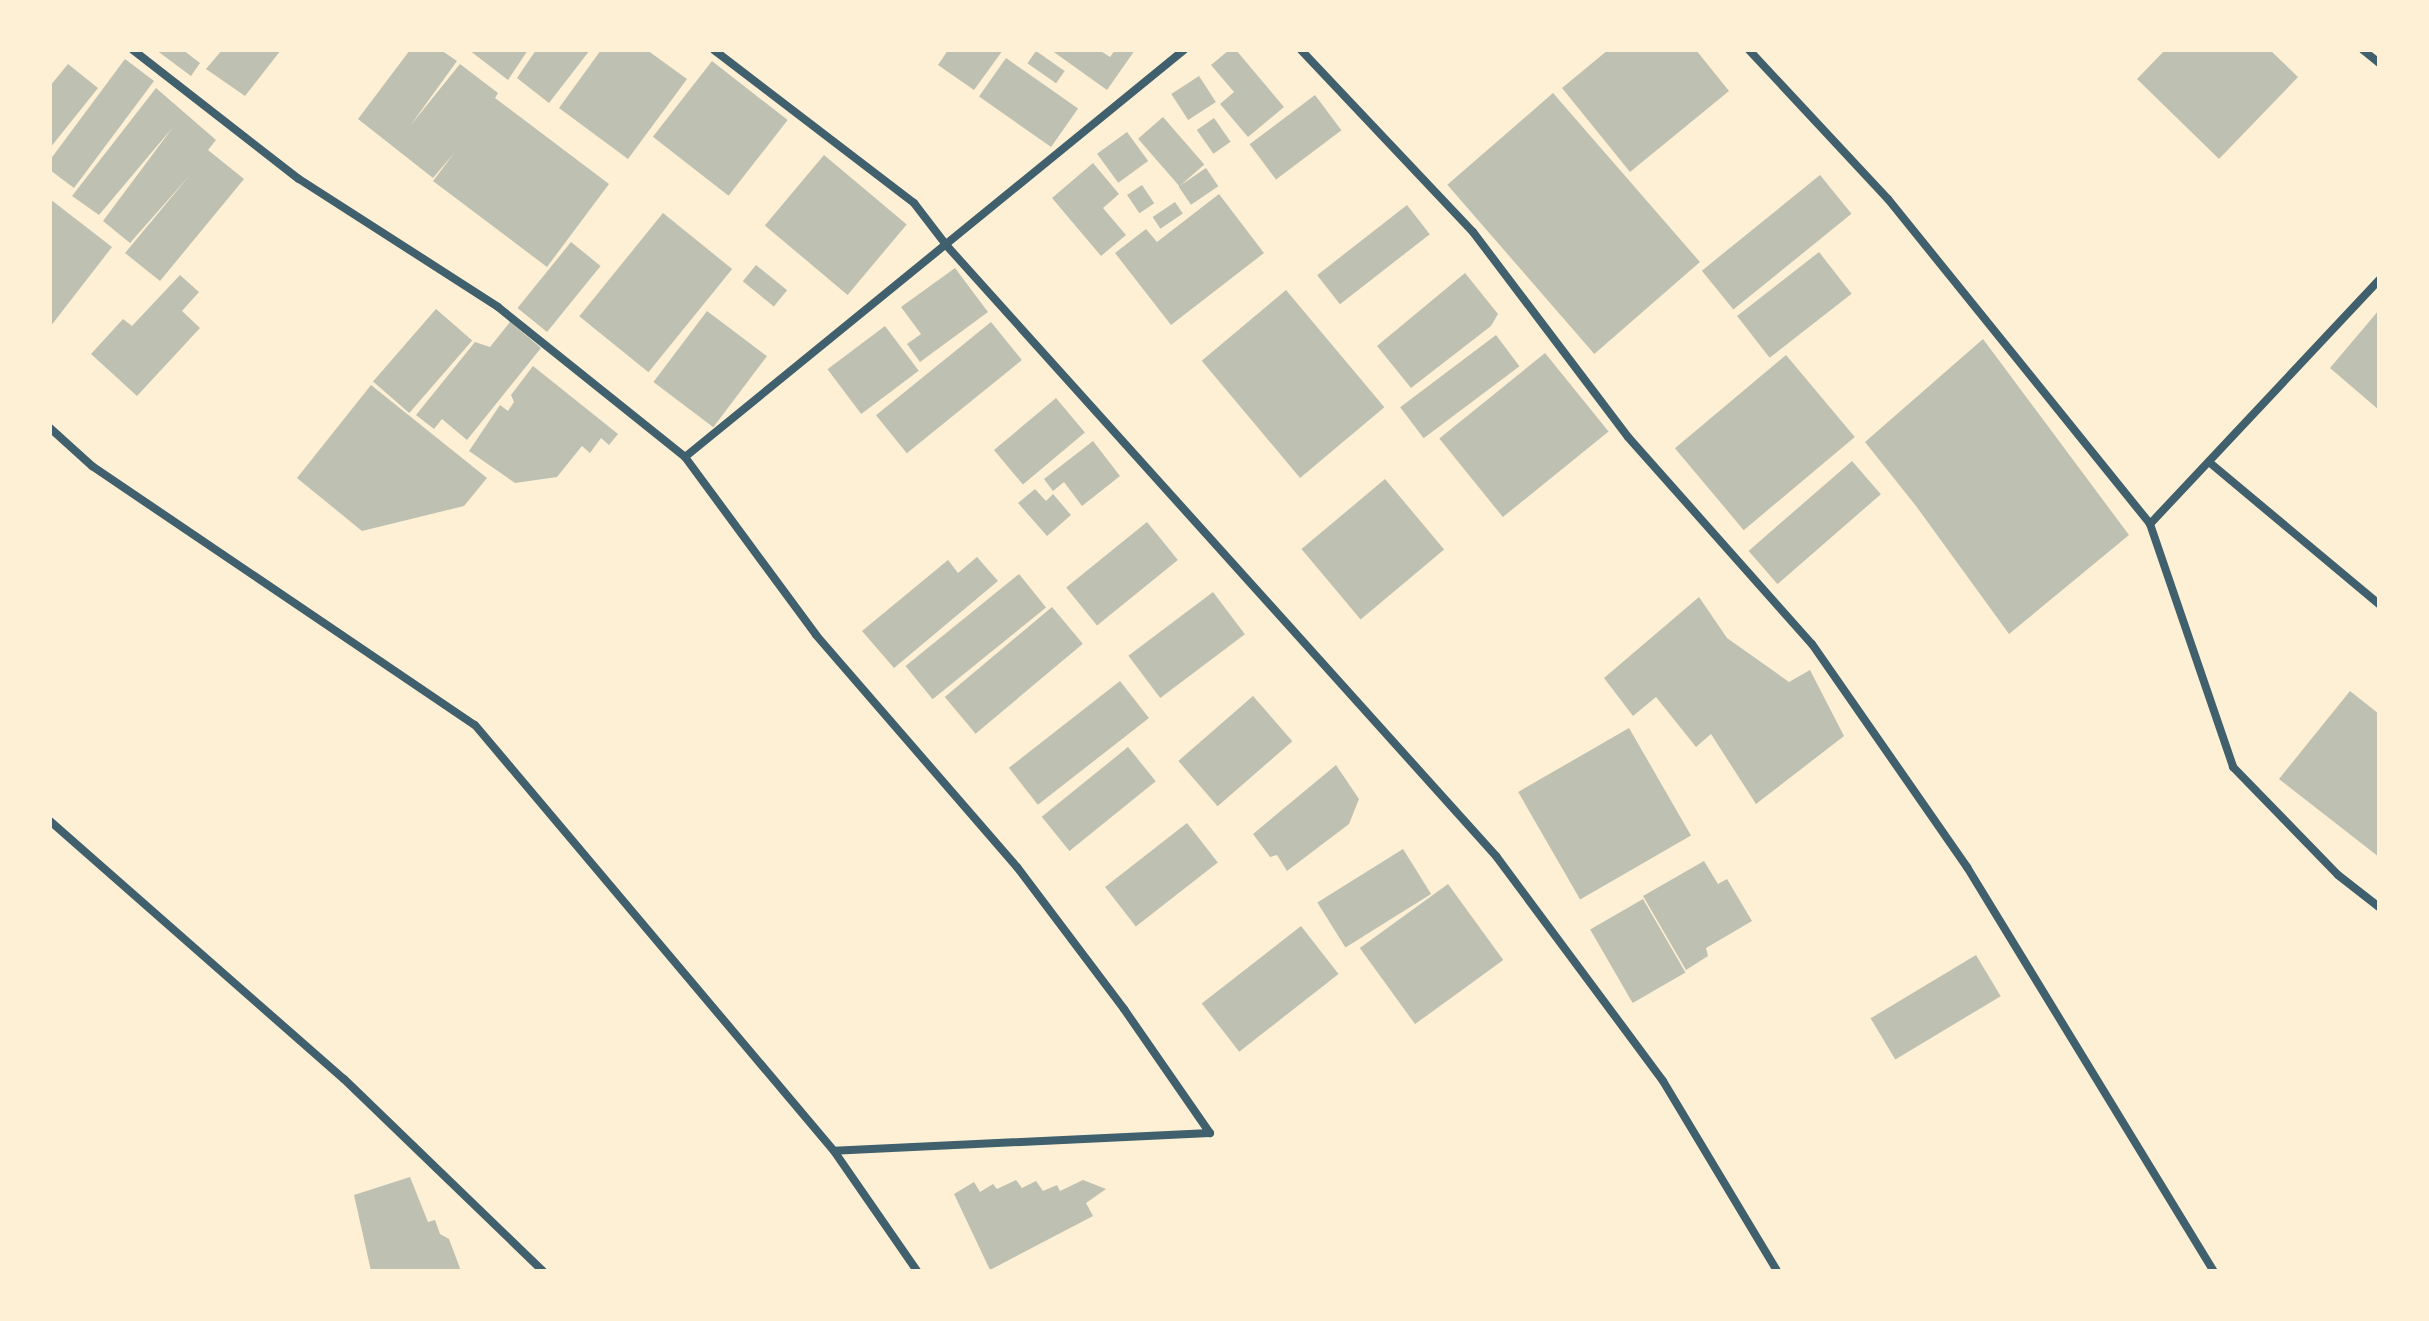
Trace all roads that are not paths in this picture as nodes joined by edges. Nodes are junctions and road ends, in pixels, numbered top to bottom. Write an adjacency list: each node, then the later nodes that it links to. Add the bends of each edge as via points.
1 (133, 50): 11 (street, via 299,179 498,307)
2 (714, 50): 8 (street, via 914,203)
3 (1184, 50): 8 (street)
4 (1301, 50): 21 (street, via 1473,232 1628,437 1812,644 1967,867)
5 (1749, 50): 13 (street, via 1888,199)
6 (2363, 50): 7 (street)
7 (2379, 63)
8 (947, 246): 11 (street); 20 (street, via 1496,856 1663,1081)
9 (2379, 280): 12 (street)
10 (50, 428): 17 (street, via 92,466 475,725)
11 (685, 457): 17 (street, via 816,635 1017,867 1210,1133)
12 (2209, 462): 13 (street); 14 (street)
13 (2150, 524): 16 (street, via 2233,767 2338,875)
14 (2379, 604)
15 (50, 821): 18 (street, via 344,1079)
16 (2379, 907)
17 (834, 1151): 19 (street)
18 (543, 1271)
19 (917, 1271)
20 (1777, 1271)
21 (2214, 1271)

